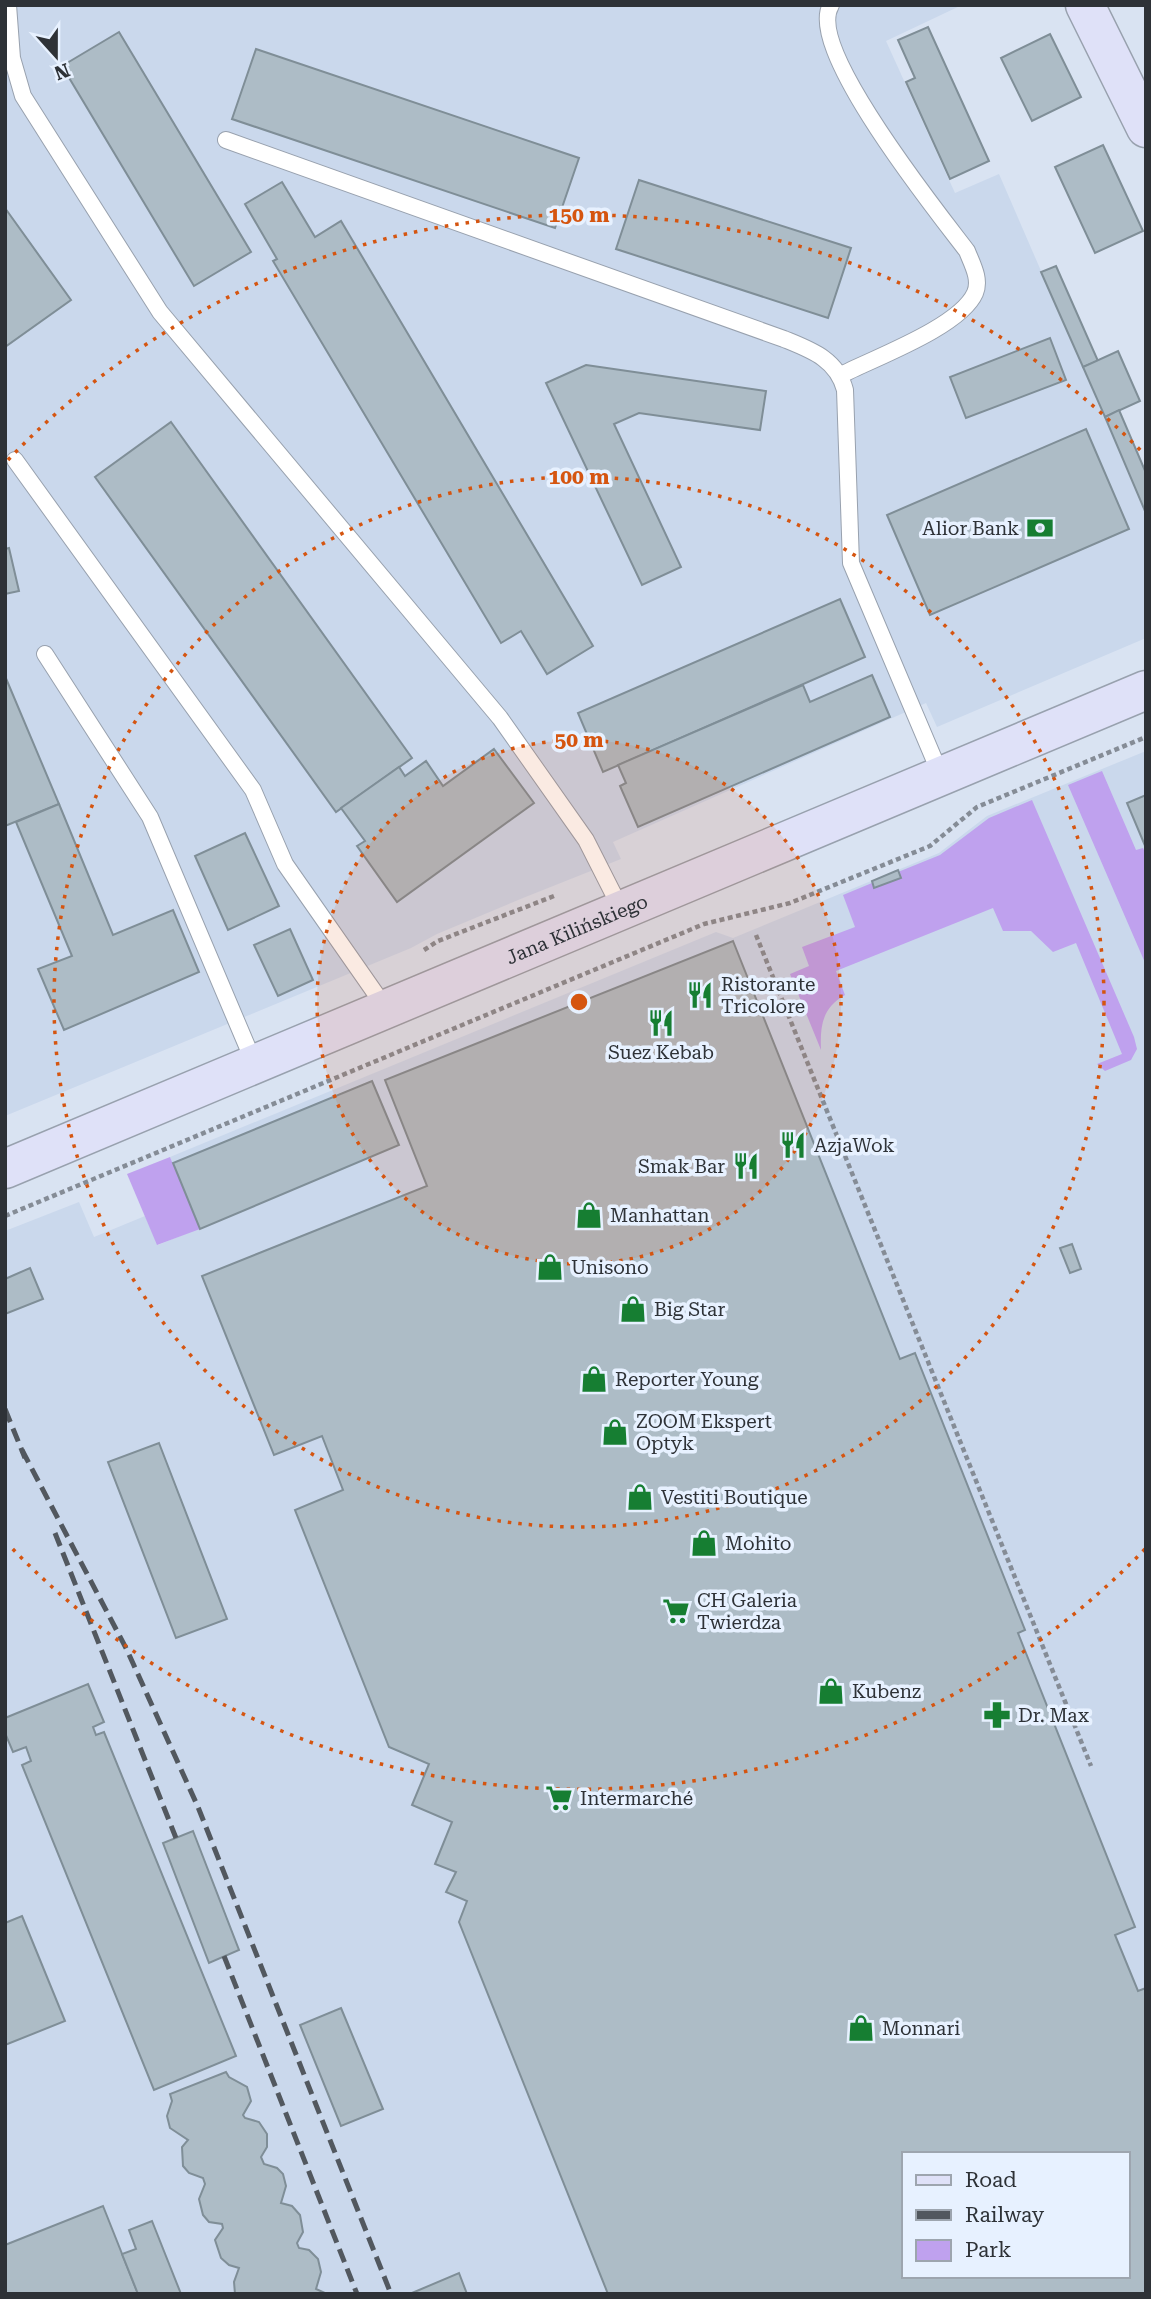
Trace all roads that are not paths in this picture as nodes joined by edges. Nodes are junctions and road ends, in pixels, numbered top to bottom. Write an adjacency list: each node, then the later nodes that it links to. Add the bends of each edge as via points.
1 (8, 5): 11 (lane, via 12,58 23,96 160,312 500,718 586,840)
2 (831, 5): 6 (lane, via 831,37 851,88 967,251 976,272 976,292 947,322)
3 (1085, 5): 4 (street)
4 (1146, 128)
5 (226, 141): 6 (lane, via 784,339 831,362)
6 (841, 375): 10 (lane, via 851,563)
7 (15, 460): 12 (lane, via 253,790 285,864)
8 (45, 654): 13 (lane, via 150,817)
9 (1146, 690): 10 (street, Jana Kilińskiego)
10 (942, 778): 11 (street, Jana Kilińskiego)
11 (622, 911): 12 (street, Jana Kilińskiego)
12 (387, 1010): 13 (street, Jana Kilińskiego)
13 (254, 1065): 14 (street, Jana Kilińskiego)
14 (5, 1169)

